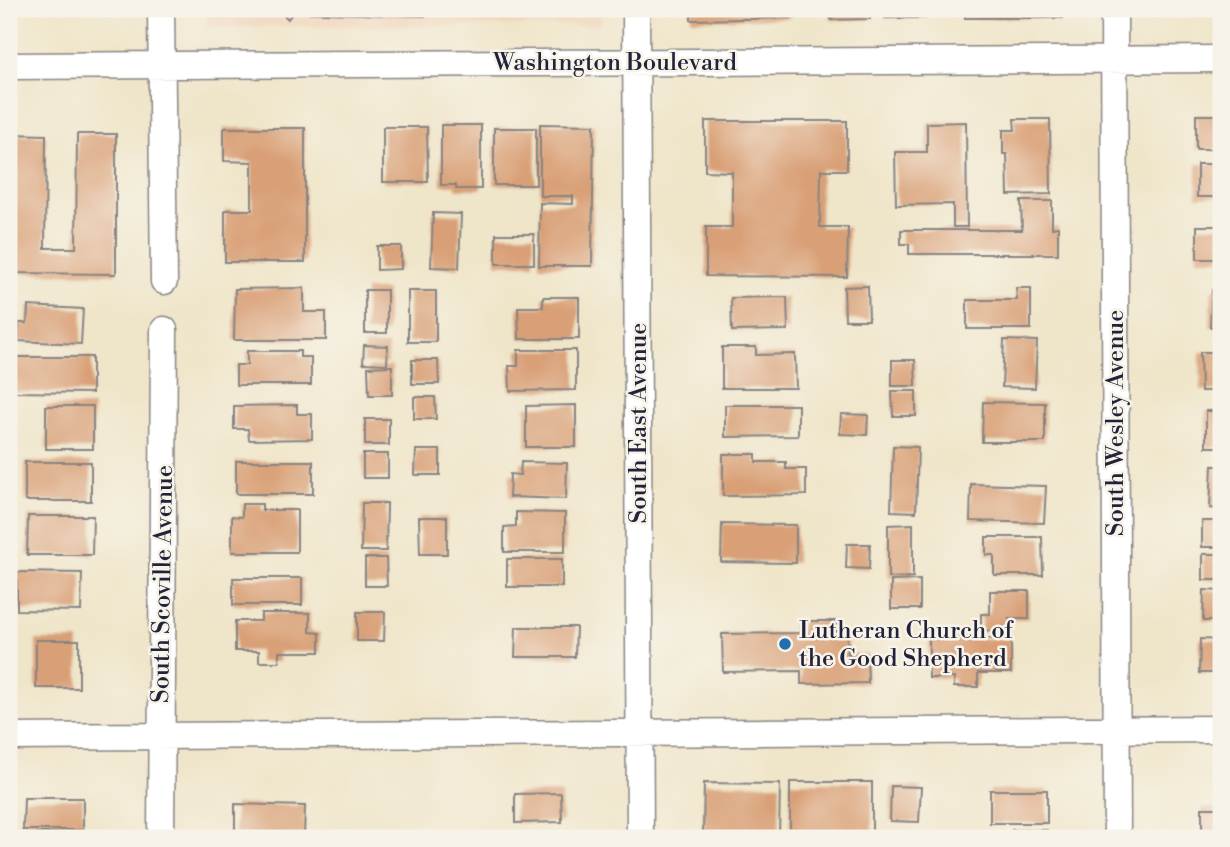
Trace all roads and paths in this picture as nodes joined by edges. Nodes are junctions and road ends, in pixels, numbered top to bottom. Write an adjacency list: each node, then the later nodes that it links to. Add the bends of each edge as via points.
1 (161, 9): 7 (street)
2 (636, 9): 6 (street, South East Avenue)
3 (1114, 9): 5 (street, South Wesley Avenue)
4 (1221, 59): 5 (street, Washington Boulevard)
5 (1114, 60): 6 (street, Washington Boulevard); 12 (street, South Wesley Avenue)
6 (636, 62): 7 (street, Washington Boulevard); 13 (street, South East Avenue)
7 (162, 65): 8 (street, Washington Boulevard); 9 (street)
8 (9, 66)
9 (164, 281)
10 (164, 330): 14 (street, South Scoville Avenue)
11 (1221, 729): 12 (street)
12 (1117, 730): 13 (street); 18 (street, South Wesley Avenue)
13 (639, 733): 14 (street); 17 (street, South East Avenue)
14 (161, 736): 15 (street); 16 (street, South Scoville Avenue)
15 (9, 737)
16 (161, 838)
17 (639, 838)
18 (1117, 838)

